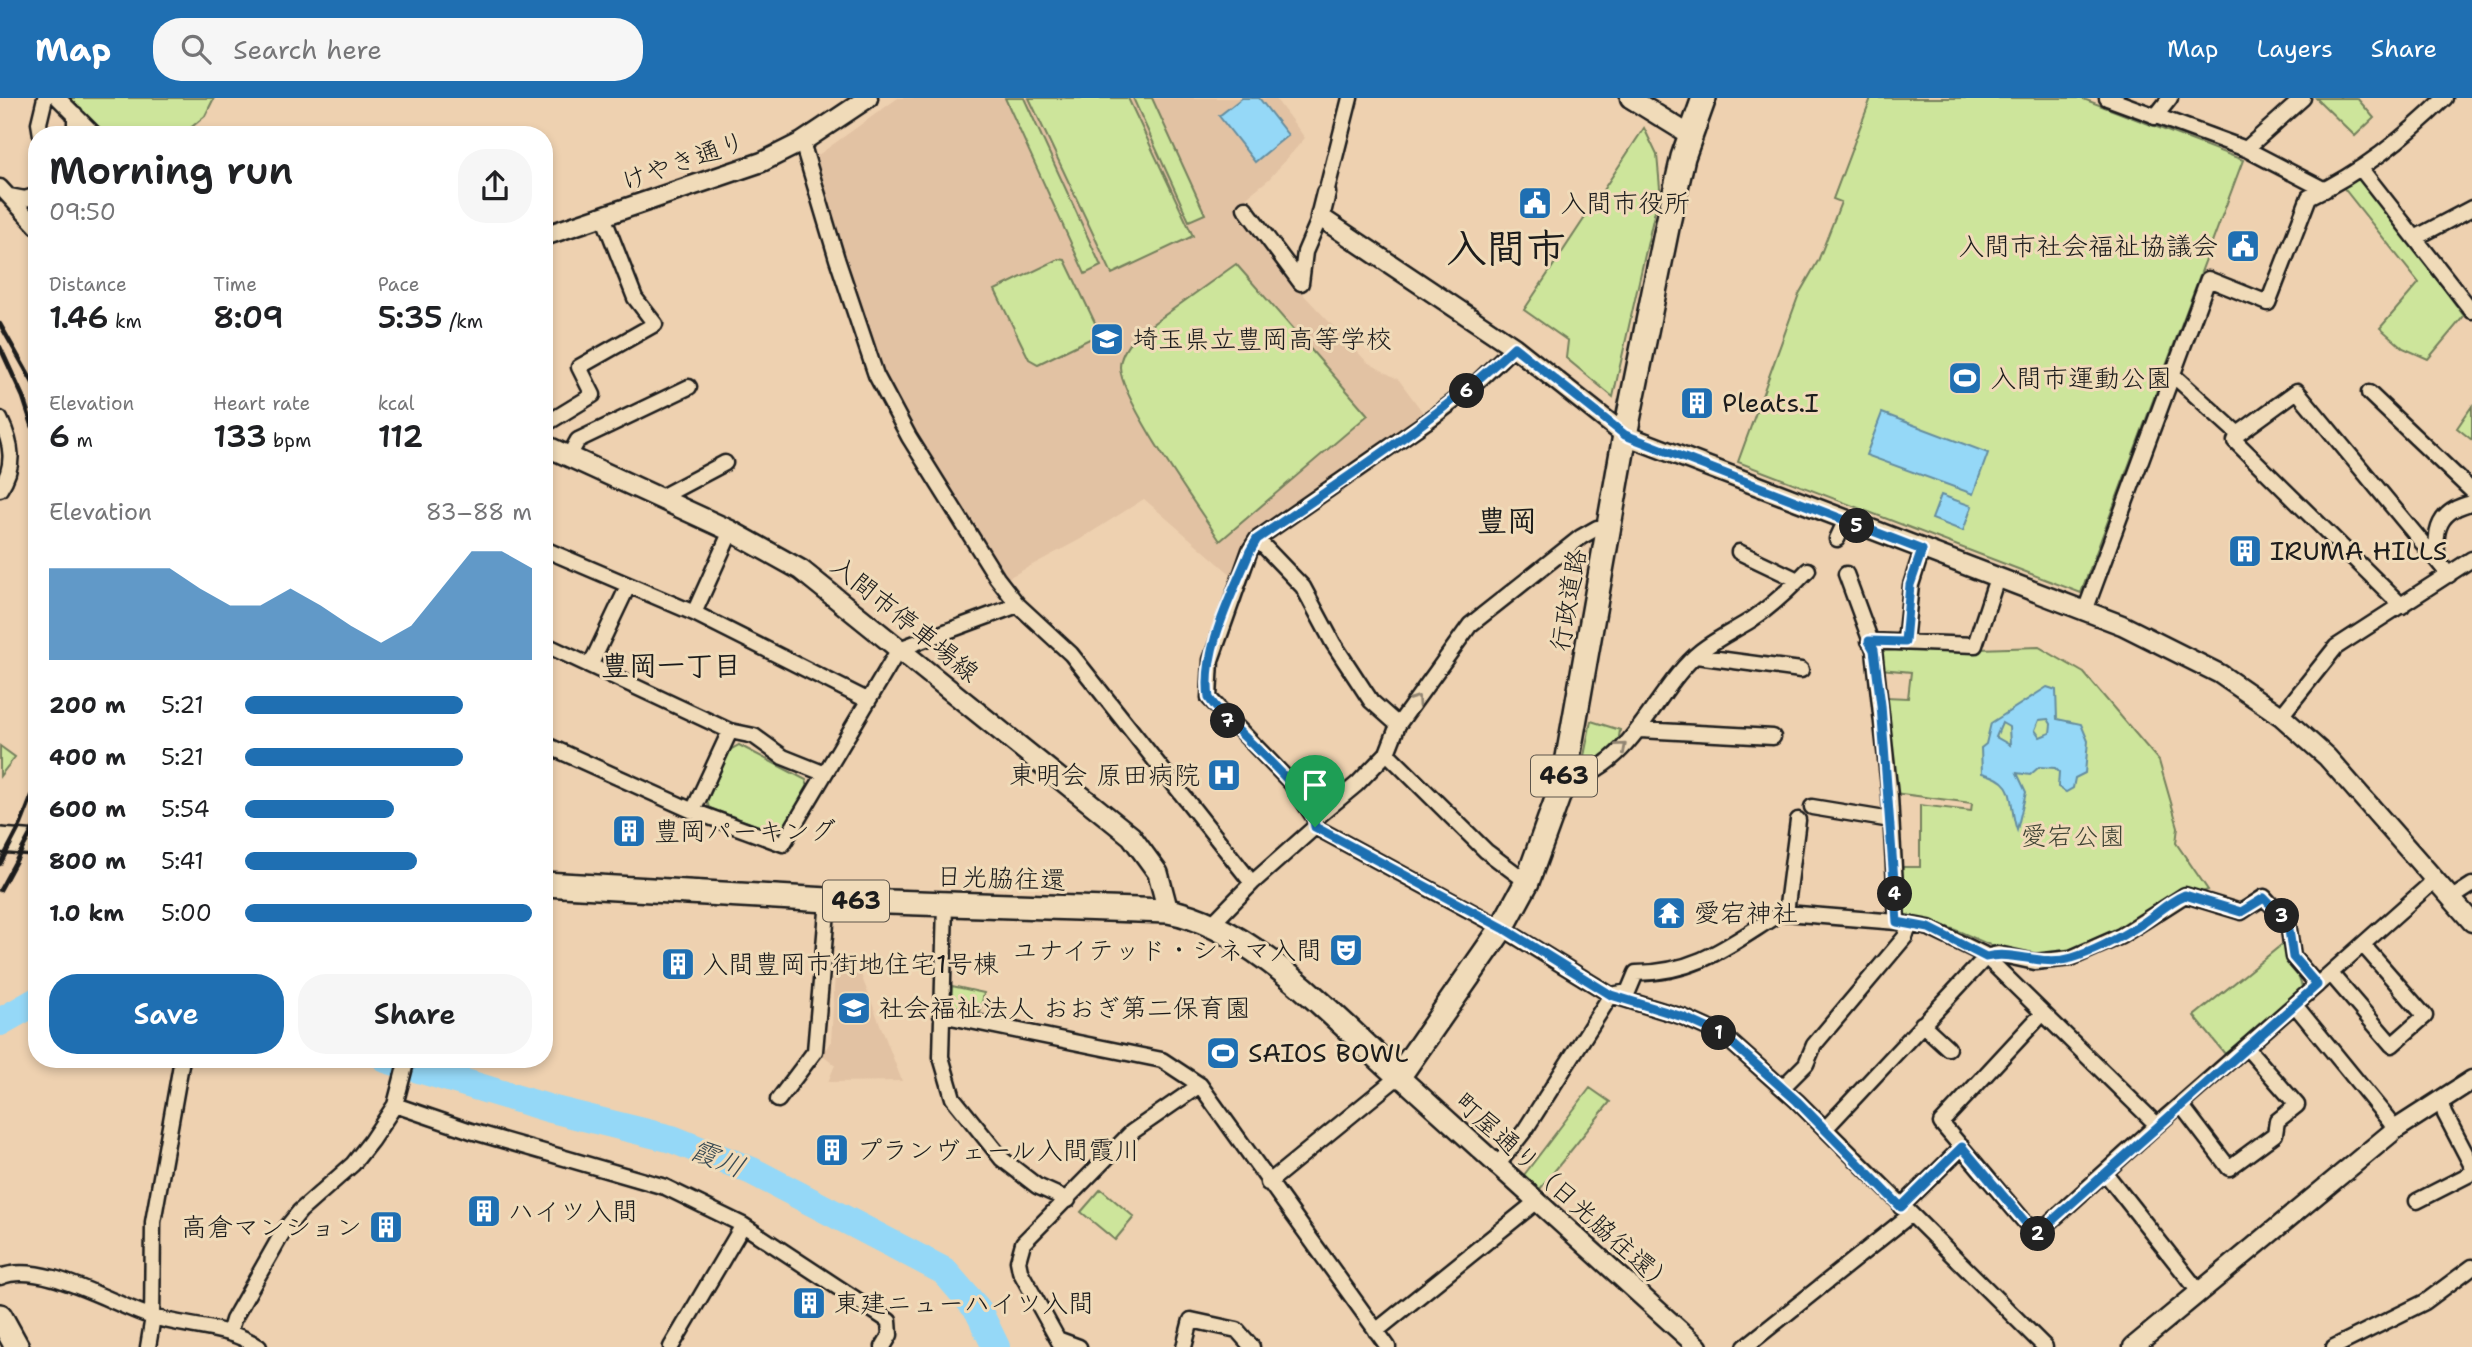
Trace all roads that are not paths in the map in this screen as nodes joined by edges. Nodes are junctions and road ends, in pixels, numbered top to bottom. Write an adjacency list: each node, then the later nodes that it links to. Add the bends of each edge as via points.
1 (45, 98): 14 (street)
2 (58, 98): 12 (street)
3 (867, 98): 18 (street, けやき通り)
4 (1336, 98): 11 (street)
5 (1630, 98): 17 (street)
6 (1704, 98): 17 (highway, 行政道路 / 463)
7 (2107, 98): 13 (street)
8 (2170, 98): 13 (street)
9 (2303, 98): 19 (street)
10 (2445, 98): 20 (street, via 2407,135)
11 (1348, 105): 23 (street)
12 (75, 114): 15 (street); 16 (street)
13 (2155, 117): 19 (street)
14 (40, 126)
15 (75, 126)
16 (86, 126)
17 (1690, 135): 40 (highway, 行政道路 / 463)
18 (802, 142): 27 (street, けやき通り, via 742,170); 62 (street, via 876,374 909,437)
19 (2246, 149): 21 (street)
20 (2361, 169): 21 (street); 31 (street)
21 (2325, 190): 34 (street, via 2309,197 2268,303 2208,279)
22 (4, 191): 24 (street); 28 (street)
23 (1326, 193): 29 (street)
24 (28, 199)
25 (1245, 208): 29 (street, via 1301,283 1305,252)
26 (2472, 208): 31 (street)
27 (603, 216): 30 (street, けやき通り); 38 (street, via 635,298 655,324 579,367 593,395)
28 (28, 217)
29 (1320, 217): 33 (street)
30 (553, 233)
31 (2415, 237): 32 (street)
32 (2469, 302)
33 (1514, 347): 40 (street); 51 (street, via 1433,417)
34 (2174, 374): 39 (street); 64 (street)
35 (689, 387): 42 (street, via 579,440)
36 (2369, 393): 45 (street)
37 (0, 419): 44 (street, via 12,462)
38 (553, 419)
39 (2238, 434): 57 (street, via 2297,391); 63 (street, via 2235,441)
40 (1625, 435): 48 (street); 49 (highway, 行政道路 / 463)
41 (553, 449): 42 (main road, 入間市停車場線)
42 (569, 456): 46 (main road, 入間市停車場線)
43 (724, 463): 46 (street)
44 (0, 489)
45 (2472, 491)
46 (661, 497): 50 (main road, 入間市停車場線)
47 (2472, 503): 57 (street, via 2455,506 2444,518 2437,536)
48 (1845, 522): 52 (street); 53 (street)
49 (1609, 528): 75 (street, one-way to 49, via 1456,644 1488,609 1581,537 1597,528); 82 (highway, 行政道路 / 463)
50 (731, 531): 65 (street); 69 (main road, 入間市停車場線, via 801,570)
51 (1257, 539): 75 (street, via 1303,587 1371,701); 87 (street, via 1214,646 1209,698 1291,783)
52 (1837, 539)
53 (1922, 550): 60 (street); 67 (street, via 1910,585)
54 (553, 552): 61 (street)
55 (1739, 552): 70 (street, via 1803,575 1755,617)
56 (2472, 559): 59 (street)
57 (2439, 563): 59 (street)
58 (1846, 574): 66 (street)
59 (2449, 575): 63 (street)
60 (1997, 578): 64 (street); 67 (street, via 1975,645)
61 (628, 586): 65 (street); 71 (street)
62 (1018, 605): 69 (street); 92 (street, via 1071,654)
63 (2402, 606): 74 (street, via 2336,647)
64 (2085, 611): 74 (street, via 2193,659)
65 (694, 613): 73 (street)
66 (1869, 641): 67 (street); 86 (street, via 1881,705)
67 (1905, 642)
68 (553, 647): 71 (street)
69 (899, 649): 73 (street); 98 (main road, 入間市停車場線, via 1130,836 1158,873)
70 (1696, 656): 72 (street); 76 (street)
71 (591, 664): 77 (street)
72 (1801, 670)
73 (867, 700): 81 (street)
74 (2281, 716): 90 (street, via 2327,757)
75 (1398, 725): 80 (street)
76 (1640, 730): 78 (street); 82 (street, one-way to 76, via 1589,772)
77 (730, 731): 81 (street, via 754,736 783,757); 84 (street)
78 (1773, 737)
79 (553, 748): 84 (street)
80 (1387, 752): 87 (street); 91 (street, via 1486,851)
81 (823, 773): 84 (street, via 783,844)
82 (1564, 780): 91 (highway, 行政道路 / 463)
83 (1811, 807): 86 (street)
84 (693, 811)
85 (1798, 820): 99 (street)
86 (1891, 820): 102 (street)
87 (1315, 823): 92 (street); 103 (street)
88 (0, 839): 89 (highway)
89 (28, 842)
90 (2436, 880): 95 (street); 104 (street)
91 (1527, 882): 103 (highway, 行政道路 / 463)
92 (1252, 883): 101 (street)
93 (553, 885): 96 (highway, 日光脇往還 / 463)
94 (2472, 885): 95 (street)
95 (2452, 898): 100 (street)
96 (828, 900): 97 (highway, 日光脇往還 / 463); 123 (street, via 815,1051)
97 (945, 904): 98 (highway, 日光脇往還 / 463); 110 (street)
98 (1168, 911): 101 (highway, 日光脇往還 / 463)
99 (1786, 914): 102 (street); 108 (street, via 1679,970 1636,973 1628,992)
100 (2472, 922)
101 (1213, 923): 117 (highway, 日光脇往還 / 463, via 1294,982)
102 (1903, 923): 105 (street, via 1929,928); 120 (street, via 1905,937)
103 (1503, 928): 108 (street); 117 (highway, 行政道路 / 463)
104 (2364, 946): 106 (street); 106 (street, via 2425,1016 2392,1045)
105 (1986, 957): 107 (street, via 1998,954 2035,962 2071,958 2121,936 2185,895 2241,912 2264,898 2288,923 2293,957); 111 (street); 112 (street)
106 (2331, 974): 107 (street)
107 (2317, 985): 109 (street)
108 (1611, 995): 120 (street, via 1723,1035); 130 (street, via 1525,1130)
109 (2295, 1005): 114 (street); 127 (street)
110 (942, 1014): 119 (street, via 1162,1060); 134 (street, via 941,1058 953,1098 1002,1158 1037,1186)
111 (2042, 1014): 125 (street); 128 (street, via 1941,1123)
112 (1922, 1024): 113 (street); 126 (street)
113 (1948, 1048)
114 (2247, 1048): 124 (street); 124 (street, via 2297,1105 2277,1121 2275,1134 2229,1168)
115 (180, 1068): 143 (street, via 153,1222)
116 (405, 1068): 122 (street)
117 (1399, 1076): 130 (street, 町屋通り（日光脇往還）); 133 (street)
118 (2472, 1080): 121 (street)
119 (1200, 1085): 133 (street); 134 (street, via 1132,1132)
120 (1783, 1087): 126 (street)
121 (2441, 1099): 127 (street); 129 (street)
122 (396, 1100): 138 (street, via 471,1131 665,1187); 145 (street, via 353,1164 283,1232)
123 (778, 1100)
124 (2181, 1105): 125 (street)
125 (2157, 1125): 132 (street)
126 (1825, 1129): 137 (street)
127 (2396, 1129): 141 (street)
128 (1962, 1147): 132 (street, via 2036,1235); 137 (street)
129 (2472, 1166)
130 (1496, 1167): 136 (street, 町屋通り（日光脇往還）)
131 (2472, 1173): 135 (street)
132 (2106, 1174): 141 (street)
133 (1268, 1183): 144 (street)
134 (1068, 1200): 146 (street, via 1023,1243 1018,1261)
135 (2417, 1200)
136 (1536, 1202): 144 (street); 156 (street, 町屋通り（日光脇往還）)
137 (1905, 1211): 157 (street); 158 (street)
138 (743, 1225): 150 (street); 151 (street, via 889,1321 890,1335)
139 (2472, 1267): 160 (street, via 2425,1302)
140 (2, 1273): 143 (street, via 52,1278)
141 (2200, 1293): 159 (street)
142 (0, 1316): 147 (highway)
143 (151, 1317): 145 (street); 148 (street)
144 (1376, 1331): 155 (street)
145 (229, 1333): 149 (street)
146 (1061, 1344): 152 (street)
147 (17, 1347)
148 (148, 1347)
149 (258, 1347)
150 (671, 1347)
151 (883, 1347)
152 (1079, 1347)
153 (1184, 1347): 154 (street, via 1191,1320 1237,1330)
154 (1252, 1347)
155 (1388, 1347)
156 (1698, 1347)
157 (1745, 1347)
158 (2045, 1347)
159 (2133, 1347)
160 (2334, 1347)

